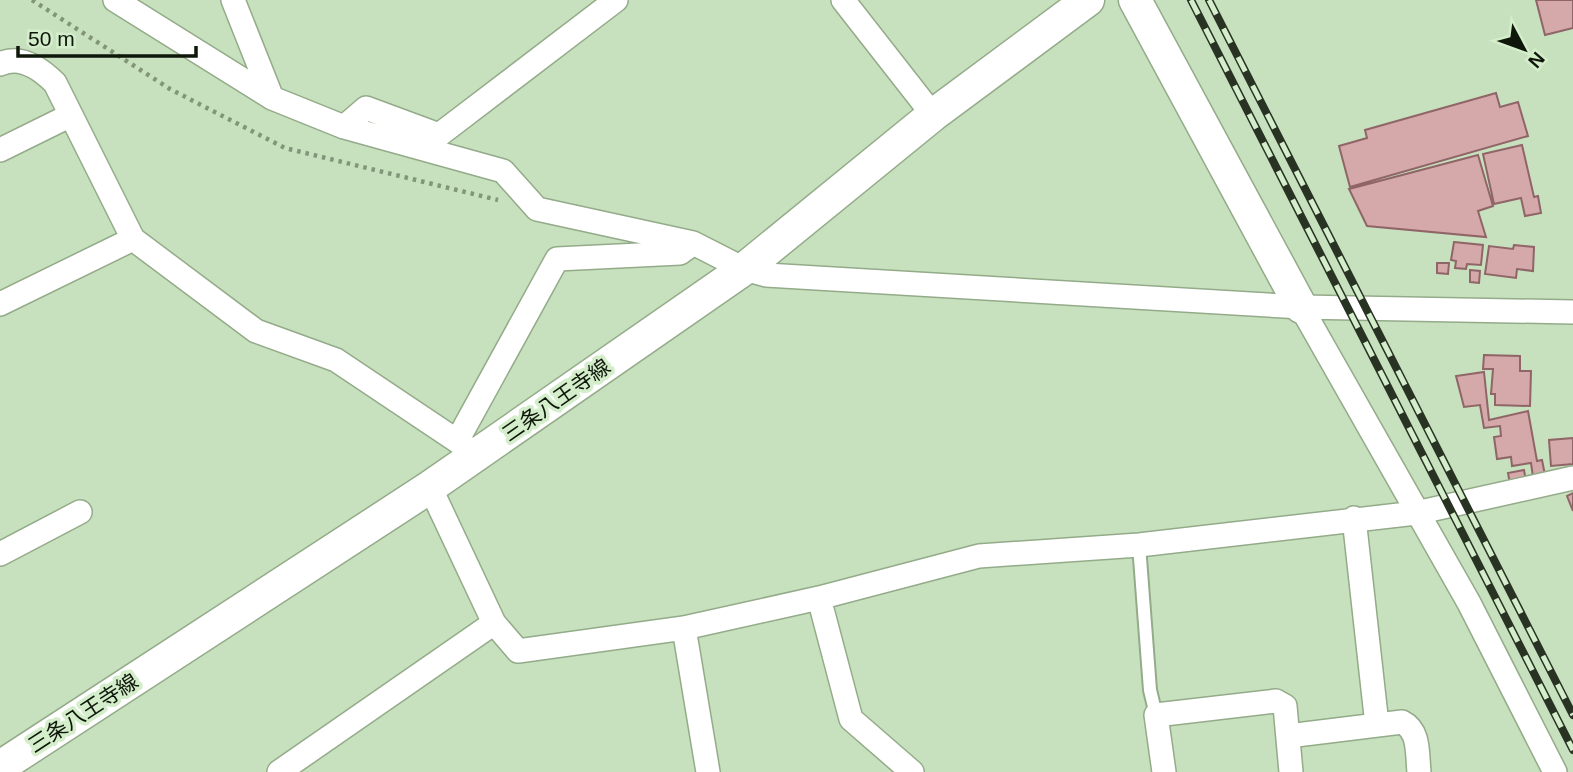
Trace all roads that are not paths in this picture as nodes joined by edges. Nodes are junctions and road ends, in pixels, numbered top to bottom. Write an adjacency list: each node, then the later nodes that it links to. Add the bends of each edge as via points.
1 (115, 0): 8 (street)
2 (233, 0): 8 (street)
3 (617, 0): 11 (street, via 439,135 366,108)
4 (843, 0): 10 (street)
5 (1088, 0): 10 (main road, 三条八王寺線)
6 (1135, 0): 17 (main road)
7 (0, 64): 9 (street, via 9,60 38,67 55,83)
8 (272, 98): 11 (street)
9 (71, 115): 12 (street); 13 (street)
10 (933, 115): 15 (main road, 三条八王寺線)
11 (344, 127): 14 (street, via 503,171 537,209)
12 (0, 150)
13 (133, 239): 16 (street); 19 (street, via 256,331 336,360)
14 (693, 243): 15 (street); 19 (street, via 680,253 557,259)
15 (744, 269): 17 (street, via 766,275); 19 (main road, 三条八王寺線)
16 (0, 304)
17 (1301, 307): 18 (street); 23 (street)
18 (1573, 312)
19 (467, 448): 21 (main road, 三条八王寺線)
20 (1573, 478): 23 (street)
21 (430, 488): 28 (street); 33 (main road, 三条八王寺線)
22 (80, 513): 26 (street)
23 (1416, 513): 24 (street); 40 (street, via 1469,603)
24 (1354, 518): 25 (street); 31 (street)
25 (1139, 545): 27 (street, via 979,556); 30 (lane)
26 (0, 554)
27 (819, 598): 29 (street); 36 (street, via 851,719)
28 (494, 623): 29 (street, via 518,651); 34 (street)
29 (684, 628): 35 (street)
30 (1156, 715): 32 (street, via 1276,701 1285,706); 37 (street)
31 (1377, 725): 32 (street); 39 (street, via 1402,722 1410,726 1416,736)
32 (1288, 736): 38 (street)
33 (0, 767)
34 (279, 772)
35 (708, 772)
36 (912, 772)
37 (1164, 772)
38 (1291, 772)
39 (1419, 772)
40 (1555, 772)

